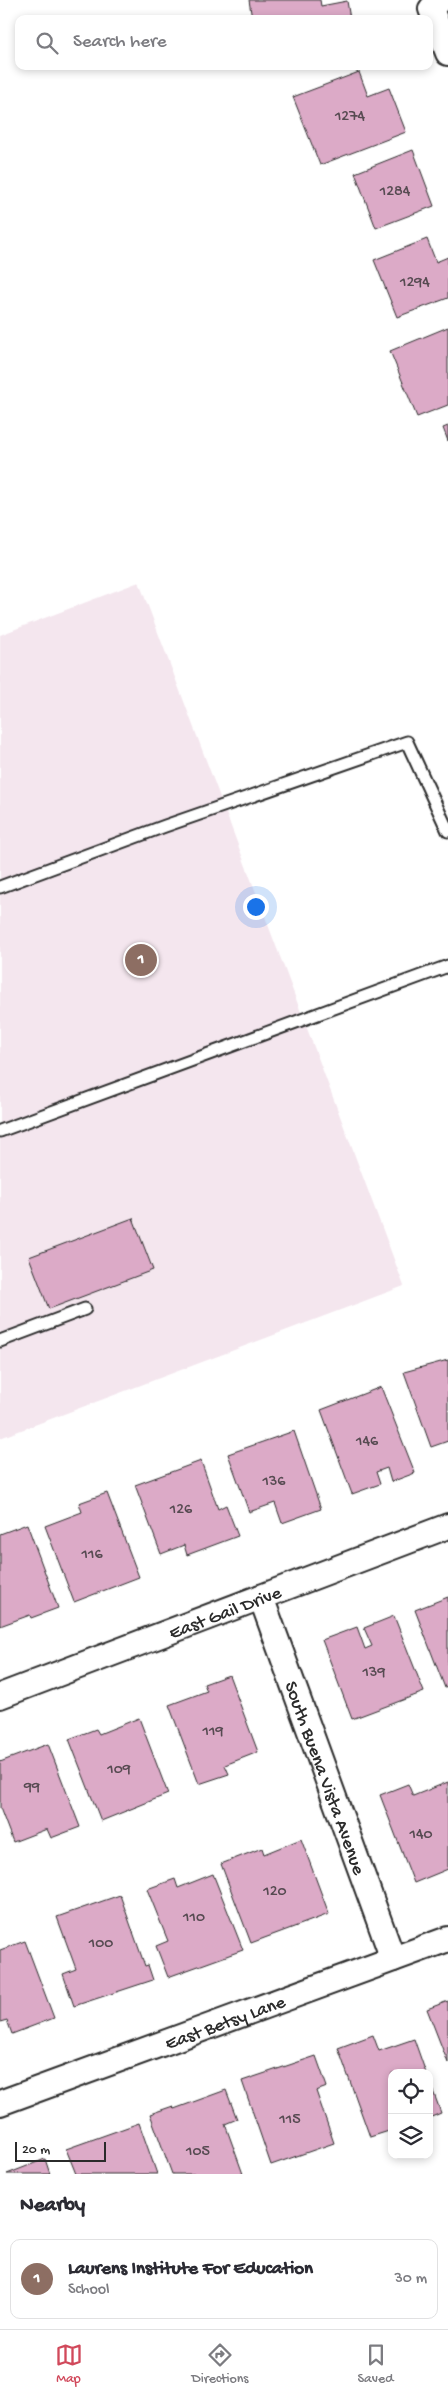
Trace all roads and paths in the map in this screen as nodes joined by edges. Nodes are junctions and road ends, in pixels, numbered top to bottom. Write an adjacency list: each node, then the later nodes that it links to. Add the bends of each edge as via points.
1 (439, 0): 2 (street, via 431,9)
2 (448, 53)
3 (448, 831): 4 (lane, via 407,742)
4 (0, 887)
5 (448, 966): 6 (lane)
6 (0, 1131)
7 (85, 1309): 8 (lane)
8 (0, 1341)
9 (448, 1526): 10 (street, East Gail Drive)
10 (261, 1597): 11 (street, East Gail Drive); 13 (street, South Buena Vista Avenue)
11 (0, 1696)
12 (448, 1938): 13 (street, East Betsy Lane)
13 (393, 1959): 14 (street, East Betsy Lane)
14 (0, 2103)

